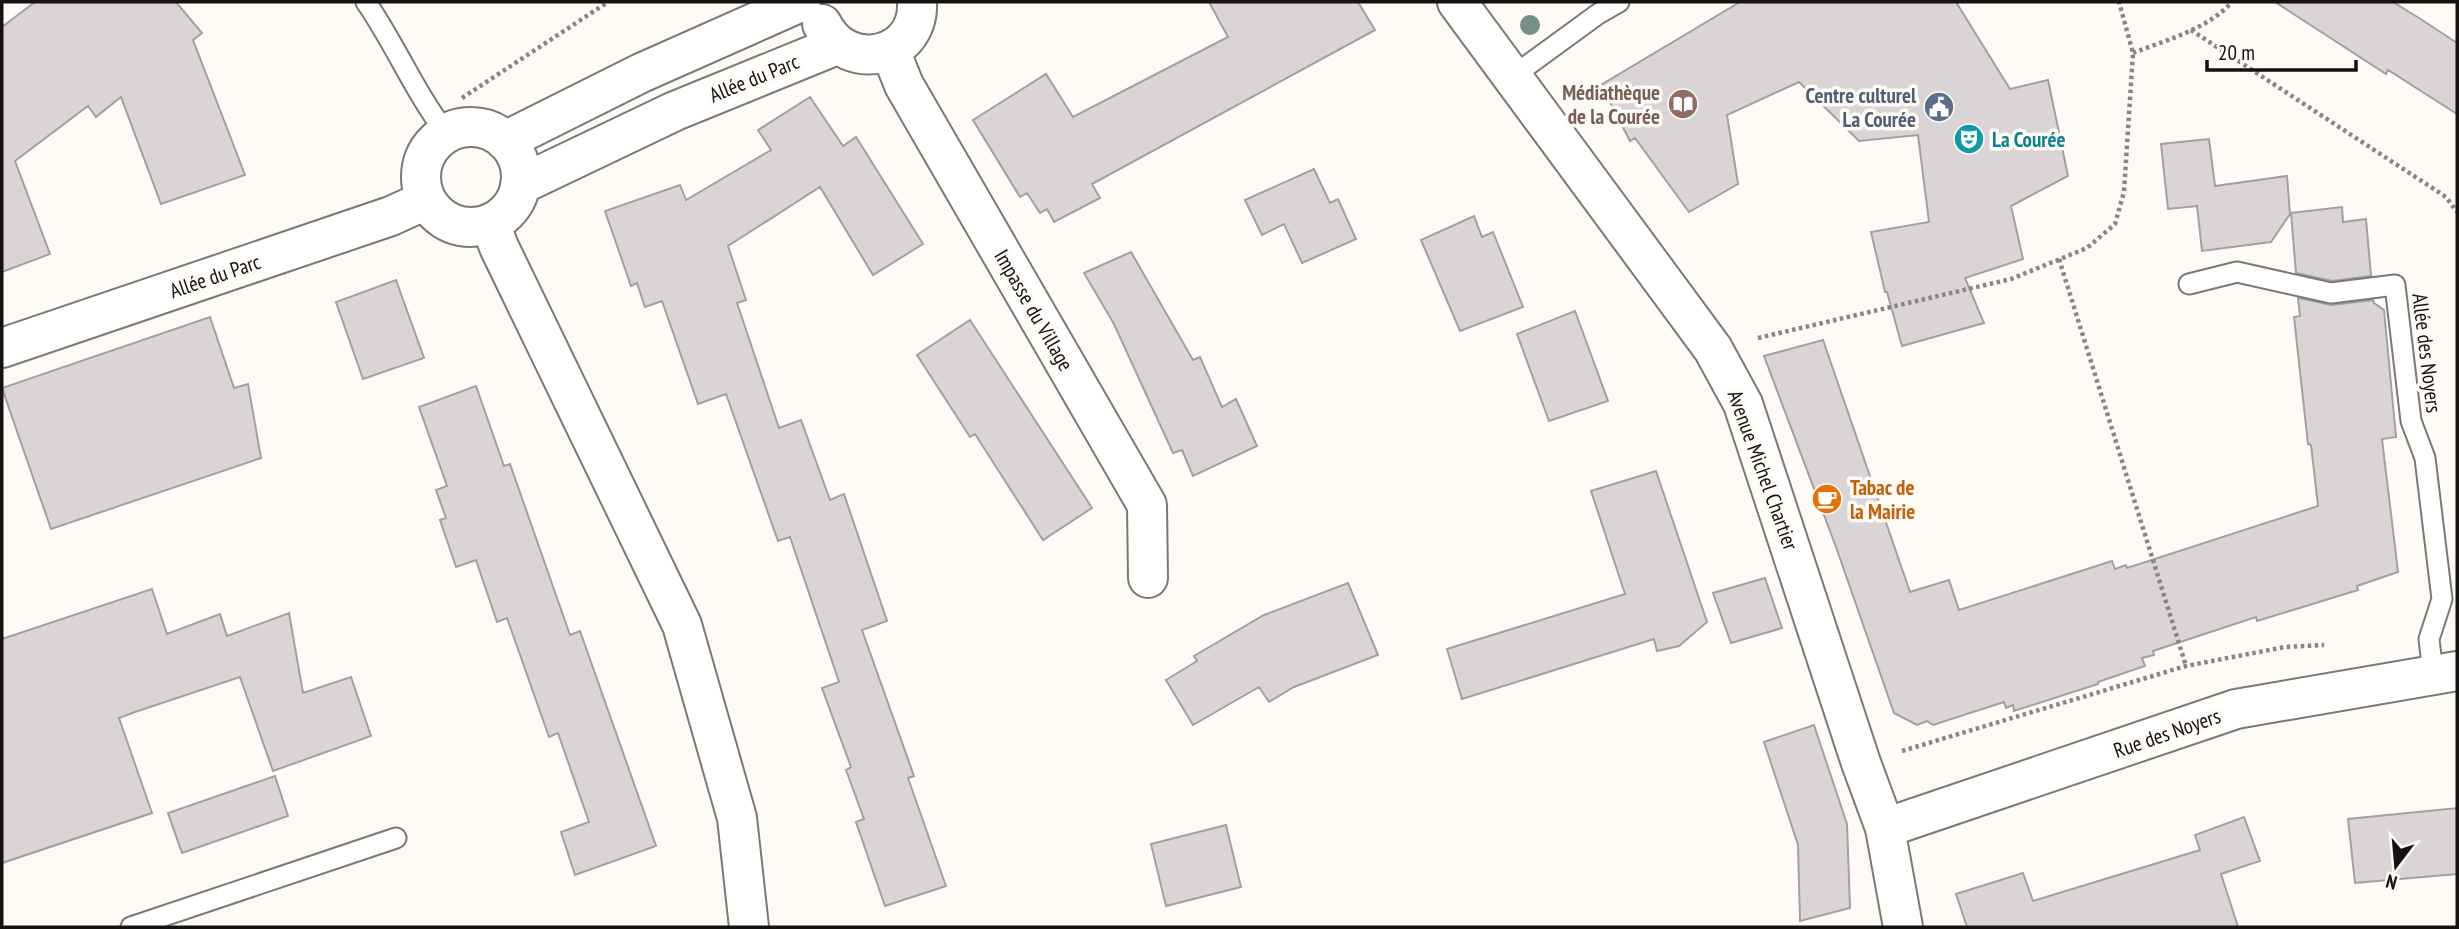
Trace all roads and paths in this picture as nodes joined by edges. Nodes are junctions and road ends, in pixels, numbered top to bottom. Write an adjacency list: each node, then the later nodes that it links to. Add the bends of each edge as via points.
1 (366, 2): 16 (lane)
2 (608, 2): 16 (path)
3 (801, 2): 17 (street)
4 (819, 2): 12 (street, via 821,21)
5 (917, 2): 13 (street, via 913,27 904,41)
6 (1457, 2): 15 (street, Avenue Michel Chartier)
7 (1619, 2): 10 (lane)
8 (2119, 2): 14 (path)
9 (2232, 2): 11 (path)
10 (1593, 8): 15 (lane)
11 (2191, 30): 14 (path); 20 (path, via 2446,197)
12 (837, 45): 13 (street, via 863,55); 18 (street, Allée du Parc, via 675,111)
13 (890, 50): 26 (street, Impasse du Village, via 904,85 1147,505)
14 (2133, 53): 22 (path, via 2124,192 2115,224 2087,248)
15 (1513, 76): 25 (street, Avenue Michel Chartier)
16 (440, 125): 17 (street, via 477,128); 19 (street, via 421,170)
17 (505, 141): 18 (street, via 520,168)
18 (520, 185): 21 (street, via 510,208)
19 (426, 200): 21 (street, via 447,221 475,227); 24 (street, Allée du Parc, via 391,216)
20 (2457, 212)
21 (490, 223): 32 (street, via 682,625 737,818)
22 (2059, 259): 25 (path, via 2011,279); 27 (path)
23 (2189, 284): 28 (lane, Allée des Noyers, via 2236,272 2331,293 2395,285 2411,421 2425,458 2442,599 2428,639)
24 (2, 348)
25 (1713, 349): 29 (street, Avenue Michel Chartier, via 1743,404)
26 (1148, 578)
27 (2186, 666)
28 (2445, 672): 29 (street, Rue des Noyers, via 2236,709)
29 (1885, 828): 33 (street, Avenue Michel Chartier)
30 (396, 838): 31 (lane)
31 (131, 927)
32 (749, 927)
33 (1903, 927)

